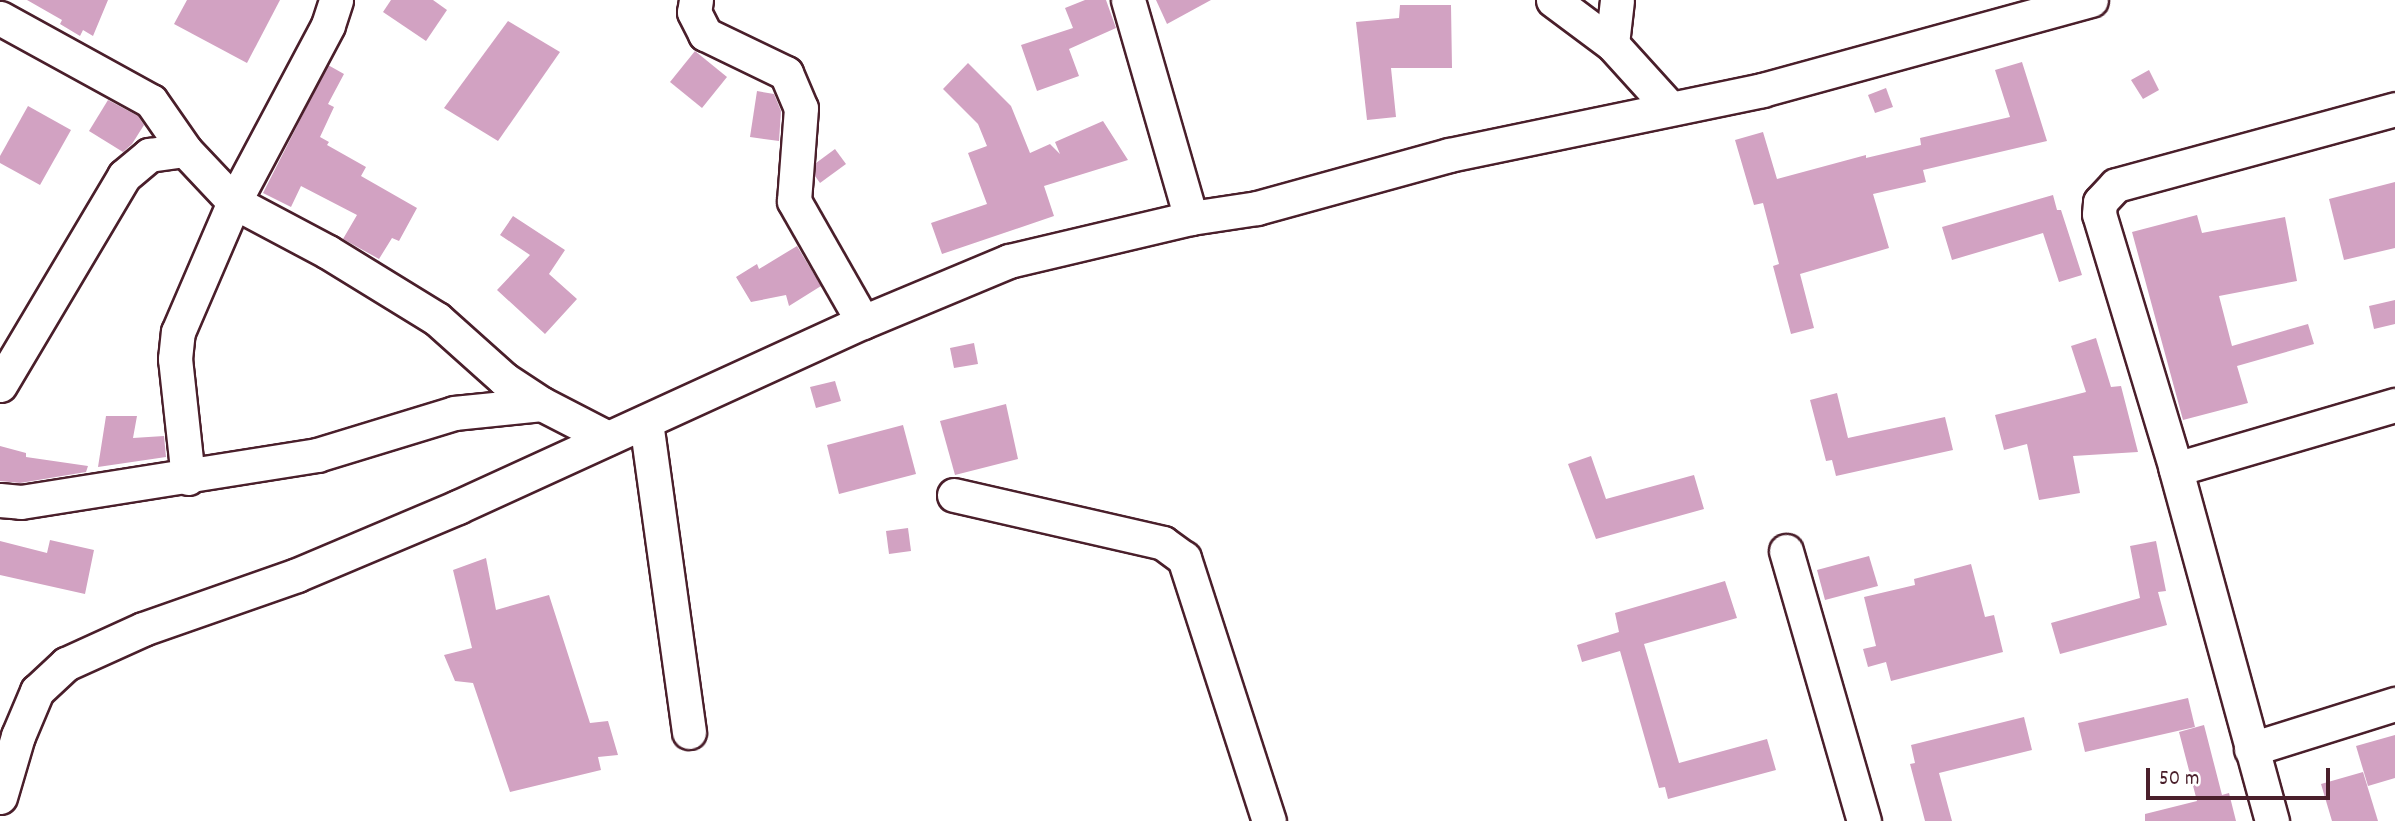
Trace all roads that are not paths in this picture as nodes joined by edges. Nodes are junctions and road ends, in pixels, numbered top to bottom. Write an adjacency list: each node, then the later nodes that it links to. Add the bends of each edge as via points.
1 (336, 0): 12 (street, via 328,26)
2 (696, 0): 14 (street, via 694,12 705,34 786,74 801,108 794,201)
3 (1128, 0): 13 (street)
4 (1553, 0): 8 (street)
5 (1617, 0): 8 (street)
6 (2091, 0): 9 (street, via 1762,90)
7 (0, 18): 11 (street, via 151,101)
8 (1612, 44): 9 (street)
9 (1670, 108): 13 (street, via 1449,155 1258,208)
10 (2395, 108): 20 (street, via 2116,186 2100,202 2099,214)
11 (185, 150): 12 (street); 15 (street, via 149,155 124,176)
12 (234, 202): 16 (street, via 328,252 437,319 504,379); 21 (street, via 175,345)
13 (1191, 218): 14 (street, via 1009,261)
14 (863, 322): 18 (street)
15 (0, 385)
16 (542, 404): 19 (street); 21 (street, via 454,414 317,455)
17 (2395, 405): 20 (street)
18 (646, 422): 19 (street); 26 (street)
19 (608, 438): 28 (street, via 297,575 143,629 66,664 37,691)
20 (2176, 469): 27 (street)
21 (188, 478): 23 (street, via 21,502)
22 (954, 495): 29 (street, via 1163,543 1184,558)
23 (0, 500)
24 (1786, 551): 30 (street)
25 (2395, 704): 27 (street)
26 (689, 732)
27 (2251, 750): 31 (street)
28 (0, 797)
29 (1269, 821)
30 (1864, 821)
31 (2272, 821)

